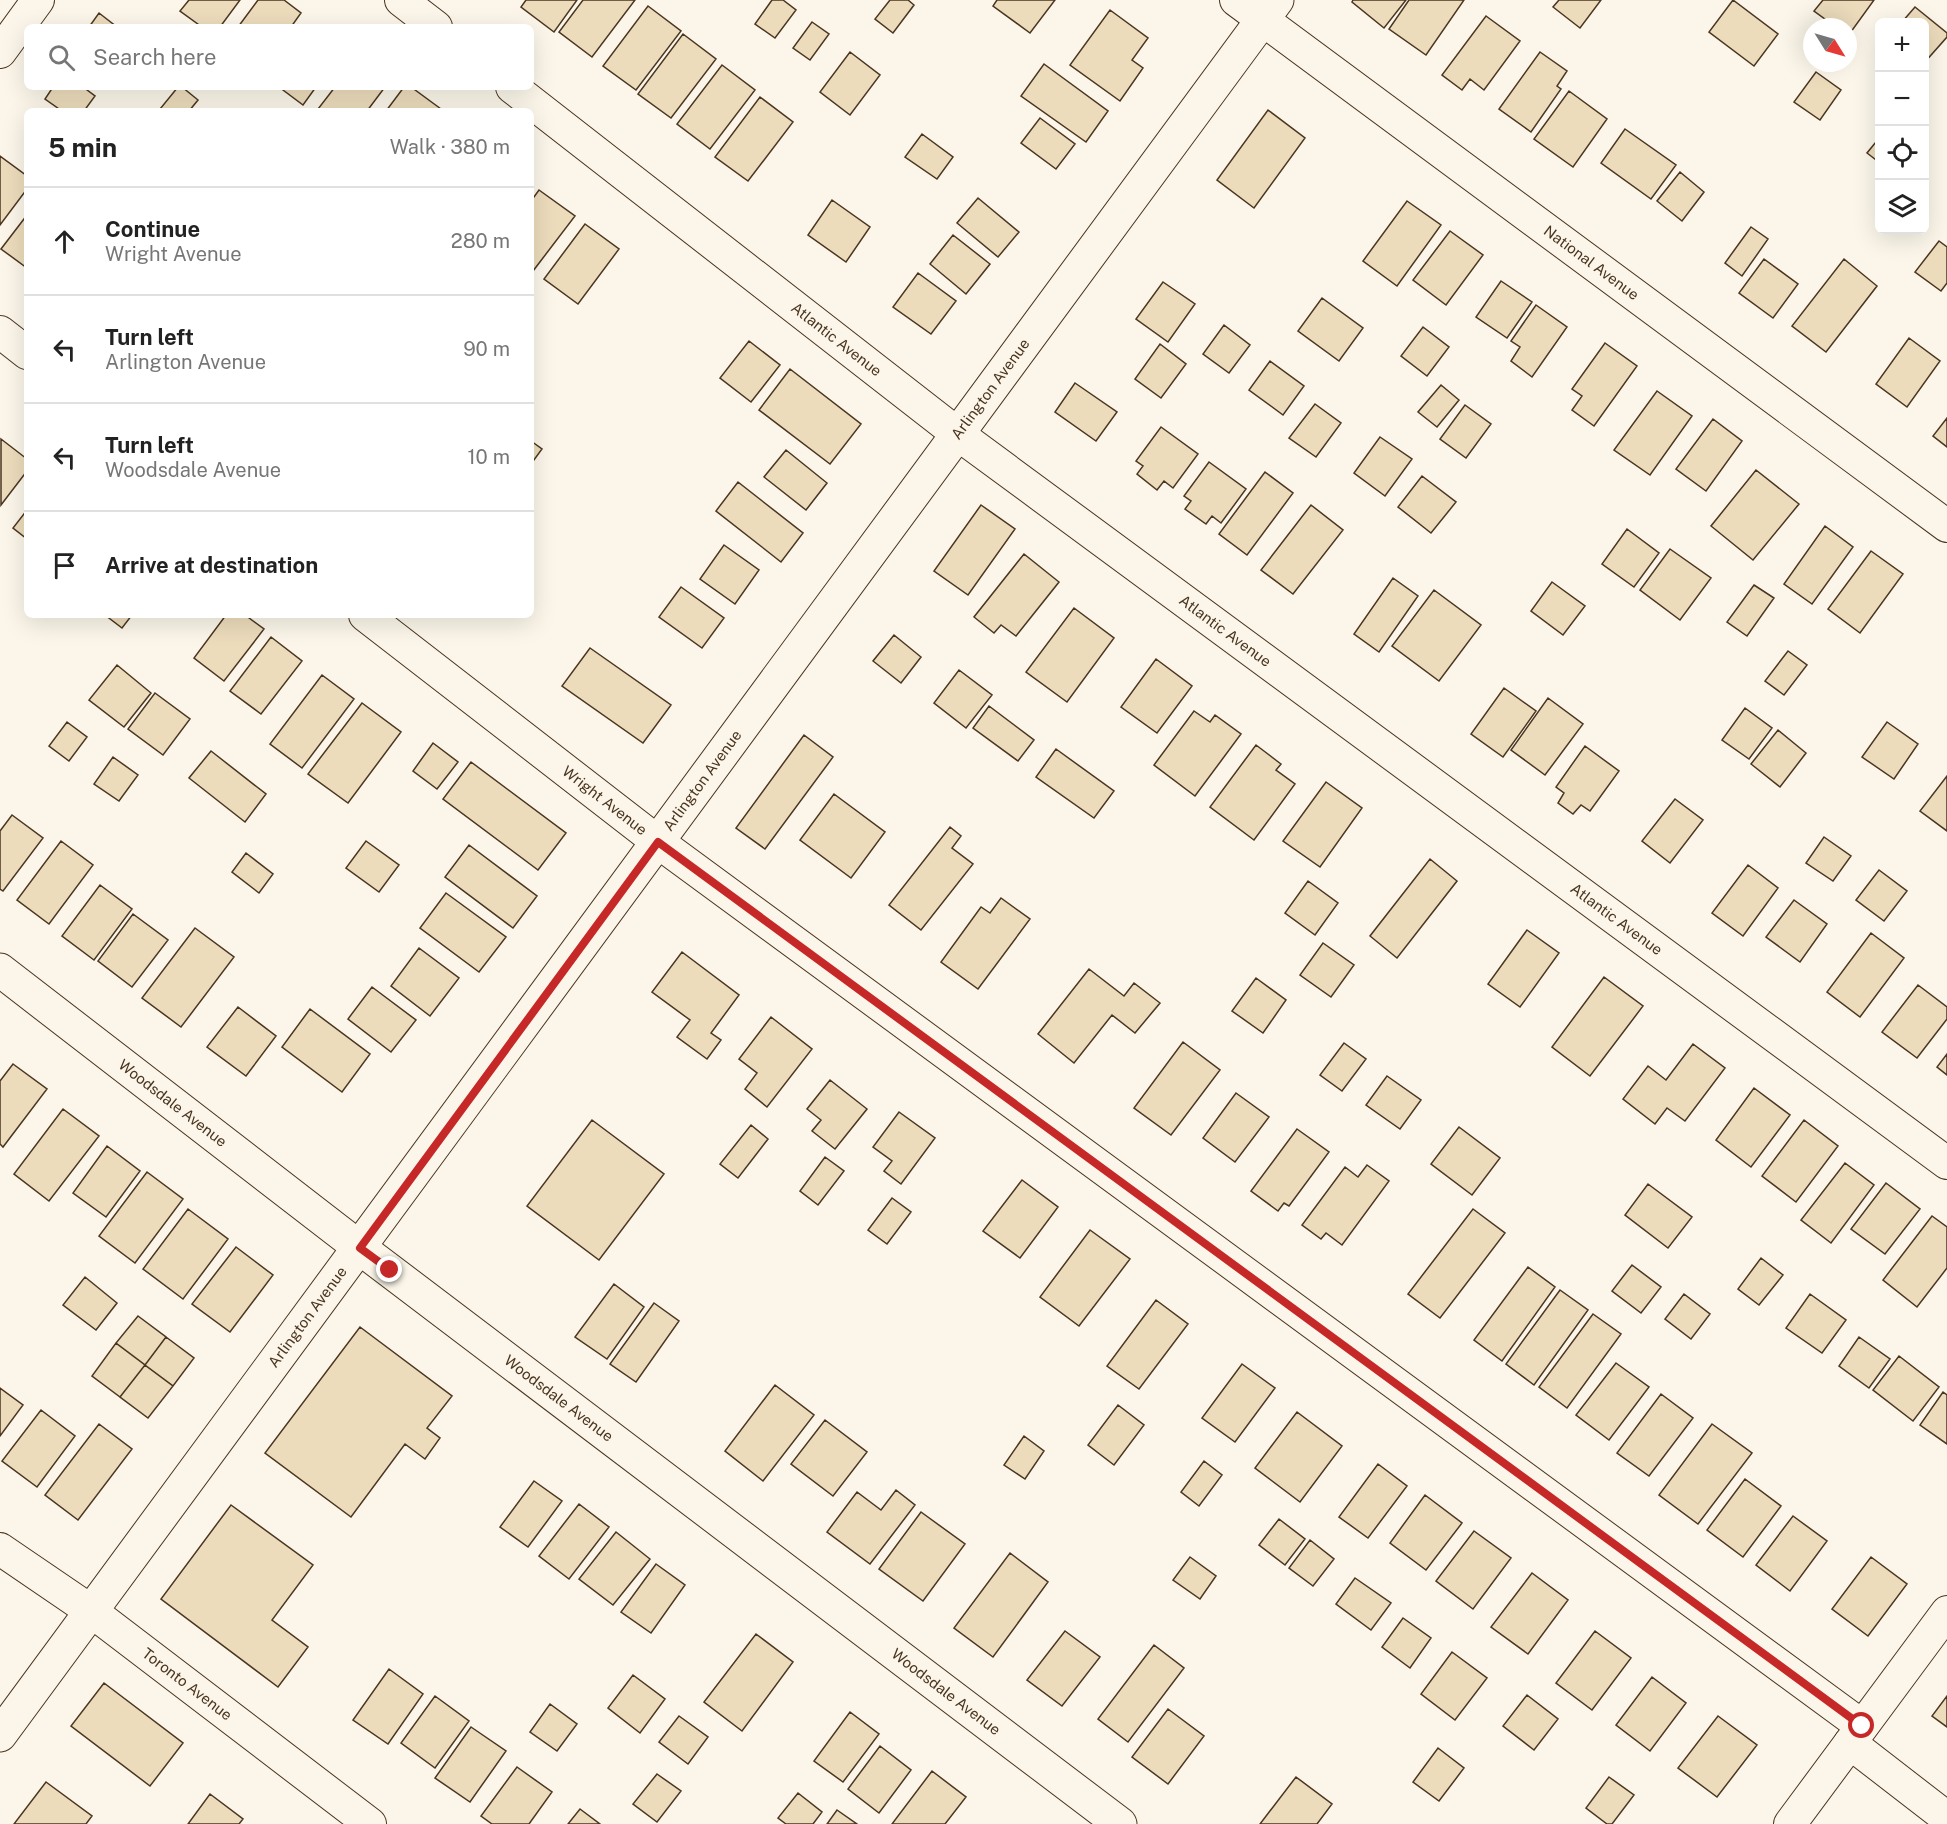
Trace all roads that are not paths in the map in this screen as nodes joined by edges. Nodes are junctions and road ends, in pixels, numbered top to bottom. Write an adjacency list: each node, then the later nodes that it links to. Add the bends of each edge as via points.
1 (38, 0): 6 (street)
2 (401, 0): 5 (street)
3 (1236, 0): 4 (street, National Avenue)
4 (1270, 10): 10 (street, Arlington Avenue); 11 (street, National Avenue)
5 (432, 24)
6 (0, 52)
7 (517, 90): 10 (street, Atlantic Avenue)
8 (0, 332): 9 (street)
9 (24, 351)
10 (959, 435): 13 (street, Arlington Avenue); 15 (street, Atlantic Avenue)
11 (1947, 526)
12 (369, 618): 13 (street, Wright Avenue)
13 (658, 842): 16 (street, Arlington Avenue); 21 (street, Wright Avenue)
14 (0, 970): 16 (street, Woodsdale Avenue)
15 (1947, 1164)
16 (360, 1248): 18 (street, Arlington Avenue); 24 (street, Woodsdale Avenue)
17 (0, 1549): 18 (street, Toronto Avenue)
18 (92, 1611): 20 (street, Arlington Avenue); 23 (street, Toronto Avenue)
19 (1947, 1612): 21 (street)
20 (0, 1735)
21 (1856, 1735): 22 (street, Wright Avenue); 25 (street)
22 (1947, 1818)
23 (370, 1824)
24 (1120, 1824)
25 (1790, 1824)

